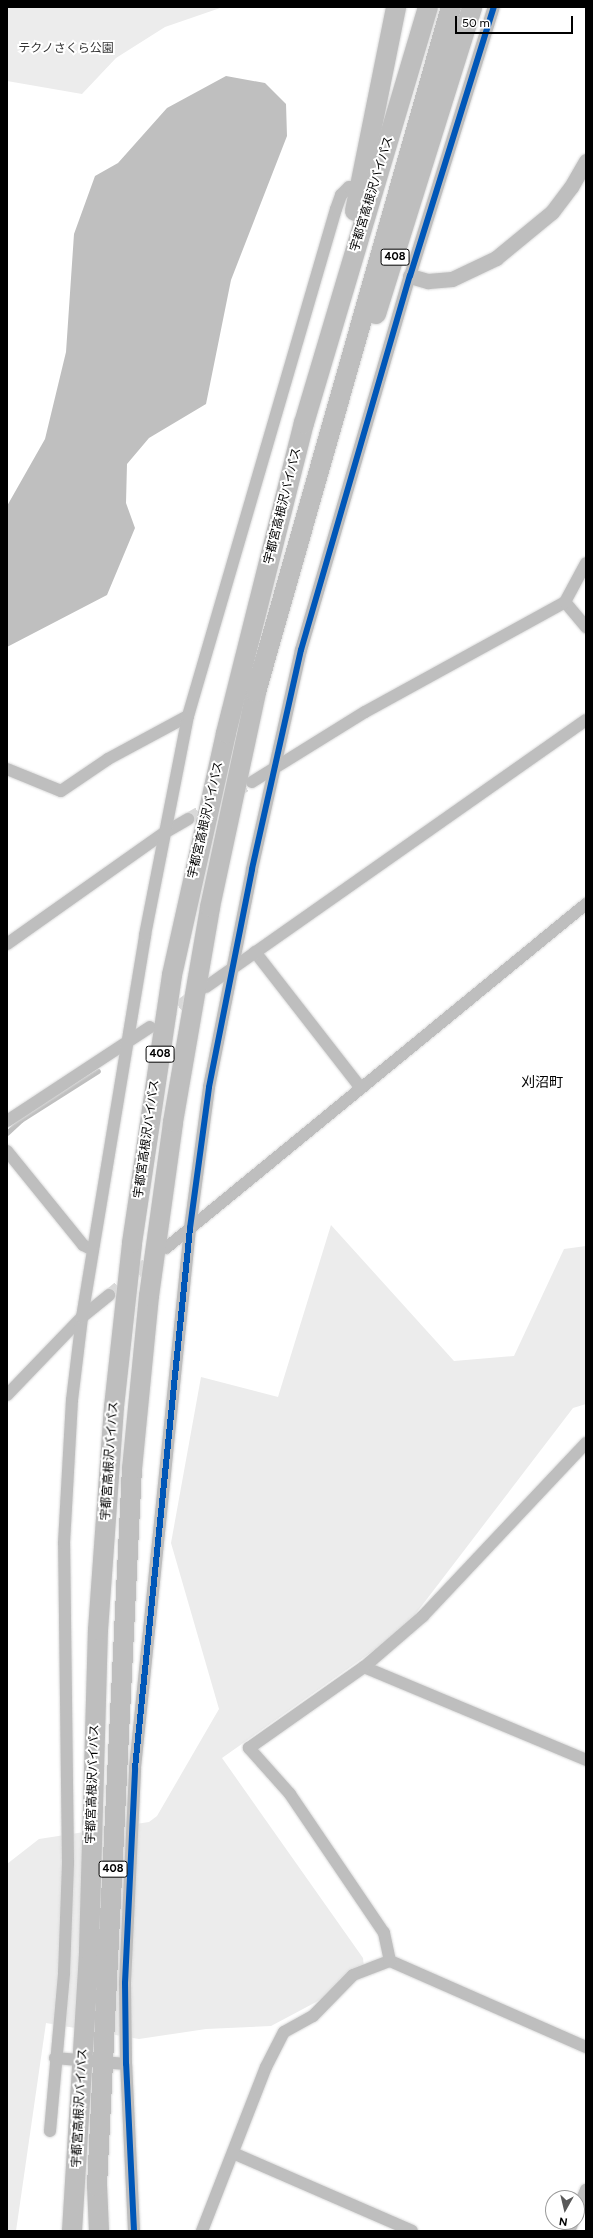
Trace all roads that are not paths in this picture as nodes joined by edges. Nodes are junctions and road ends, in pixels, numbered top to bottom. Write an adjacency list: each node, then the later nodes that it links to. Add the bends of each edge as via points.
1 (396, 7): 7 (highway, 408)
2 (428, 7): 9 (highway, 宇都宮高根沢バイパス / 408)
3 (452, 7): 10 (highway, 宇都宮高根沢バイパス / 408)
4 (472, 7): 10 (highway, 408, via 392,267)
5 (494, 7): 8 (street)
6 (586, 160): 8 (street, via 571,187 552,212 518,243 496,258 452,280 428,281)
7 (360, 187): 9 (highway, 408); 14 (street, via 349,187 341,195 336,209)
8 (410, 276): 17 (street, via 303,642)
9 (317, 376): 43 (highway, 宇都宮高根沢バイパス / 408, via 197,855 172,975 132,1243 114,1407 98,1630 89,1950)
10 (309, 504): 44 (highway, 宇都宮高根沢バイパス / 408, via 256,692 210,906 173,1122 149,1296 140,1374 130,1516)
11 (586, 563): 12 (street)
12 (565, 602): 13 (street); 17 (street, via 365,712)
13 (586, 627)
14 (188, 716): 16 (street, via 108,758 60,791); 20 (street)
15 (586, 720): 23 (street)
16 (7, 769)
17 (274, 769): 18 (street); 24 (street)
18 (252, 782)
19 (188, 819): 20 (street)
20 (164, 833): 22 (street); 27 (street)
21 (586, 904): 28 (street)
22 (7, 944)
23 (255, 952): 24 (street); 28 (street)
24 (231, 969): 25 (street); 31 (street, via 209,1087)
25 (206, 987)
26 (150, 1027): 27 (street)
27 (128, 1042): 29 (street); 33 (street)
28 (361, 1088): 31 (street)
29 (7, 1121)
30 (7, 1151): 33 (street, via 83,1245)
31 (190, 1228): 32 (street); 45 (street, via 136,1768 126,1983)
32 (166, 1248)
33 (94, 1250): 35 (street)
34 (109, 1295): 35 (street)
35 (82, 1317): 36 (street); 42 (street, via 72,1407 64,1544 68,1863 64,1973)
36 (7, 1395)
37 (586, 1444): 38 (street, via 423,1616)
38 (364, 1667): 39 (street); 40 (street, via 250,1748 290,1794 384,1932)
39 (586, 1760)
40 (390, 1961): 41 (street); 47 (street, via 353,1975 312,2016 284,2032 266,2067)
41 (586, 2047)
42 (55, 2058): 43 (street); 46 (street)
43 (82, 2060): 44 (street); 48 (highway, 宇都宮高根沢バイパス / 408)
44 (103, 2062): 45 (street); 49 (highway, 宇都宮高根沢バイパス / 408, via 97,2186)
45 (126, 2064): 50 (street)
46 (50, 2131)
47 (233, 2153): 51 (street); 52 (street)
48 (72, 2231)
49 (99, 2231)
50 (134, 2231)
51 (202, 2231)
52 (412, 2231)

